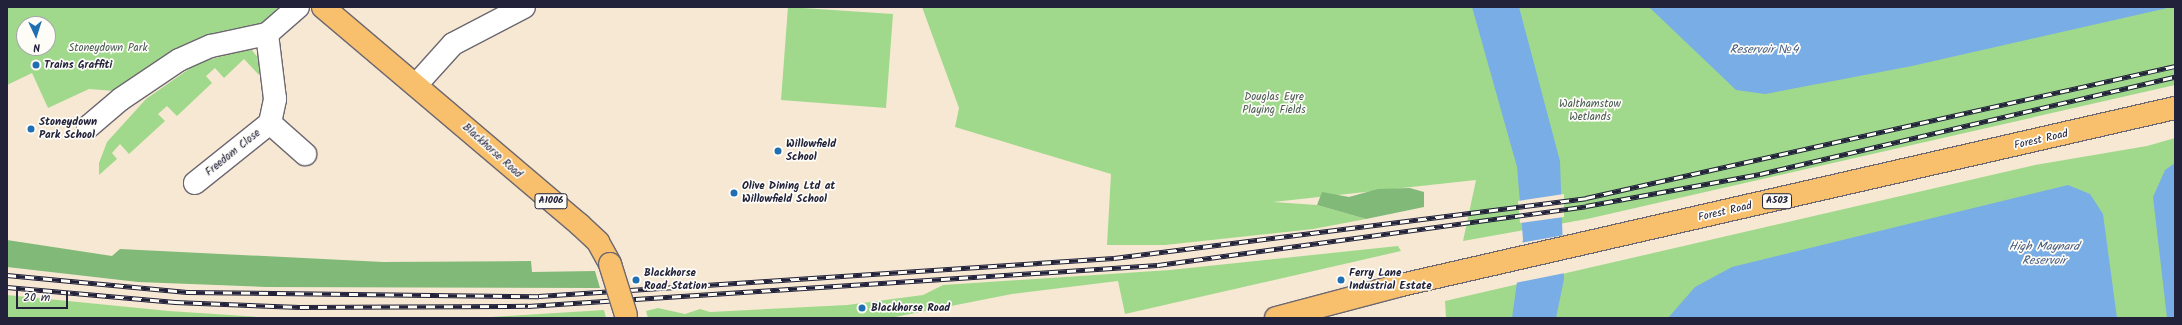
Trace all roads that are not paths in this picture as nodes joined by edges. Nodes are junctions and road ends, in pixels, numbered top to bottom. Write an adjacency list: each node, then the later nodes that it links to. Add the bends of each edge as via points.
1 (298, 7): 4 (street)
2 (323, 7): 5 (main road, Blackhorse Road / A1006)
3 (524, 7): 5 (street, via 453,44)
4 (267, 34): 7 (street, Freedom Close, via 275,99); 8 (street, via 211,46 179,60 121,99)
5 (416, 85): 11 (main road, Blackhorse Road / A1006, bridge, via 598,242 610,264)
6 (2175, 108): 12 (main road, Forest Road / A503, via 1496,264)
7 (270, 123): 9 (street, Freedom Close); 10 (street, Freedom Close)
8 (88, 128)
9 (305, 154)
10 (195, 183)
11 (627, 318)
12 (1276, 318)

